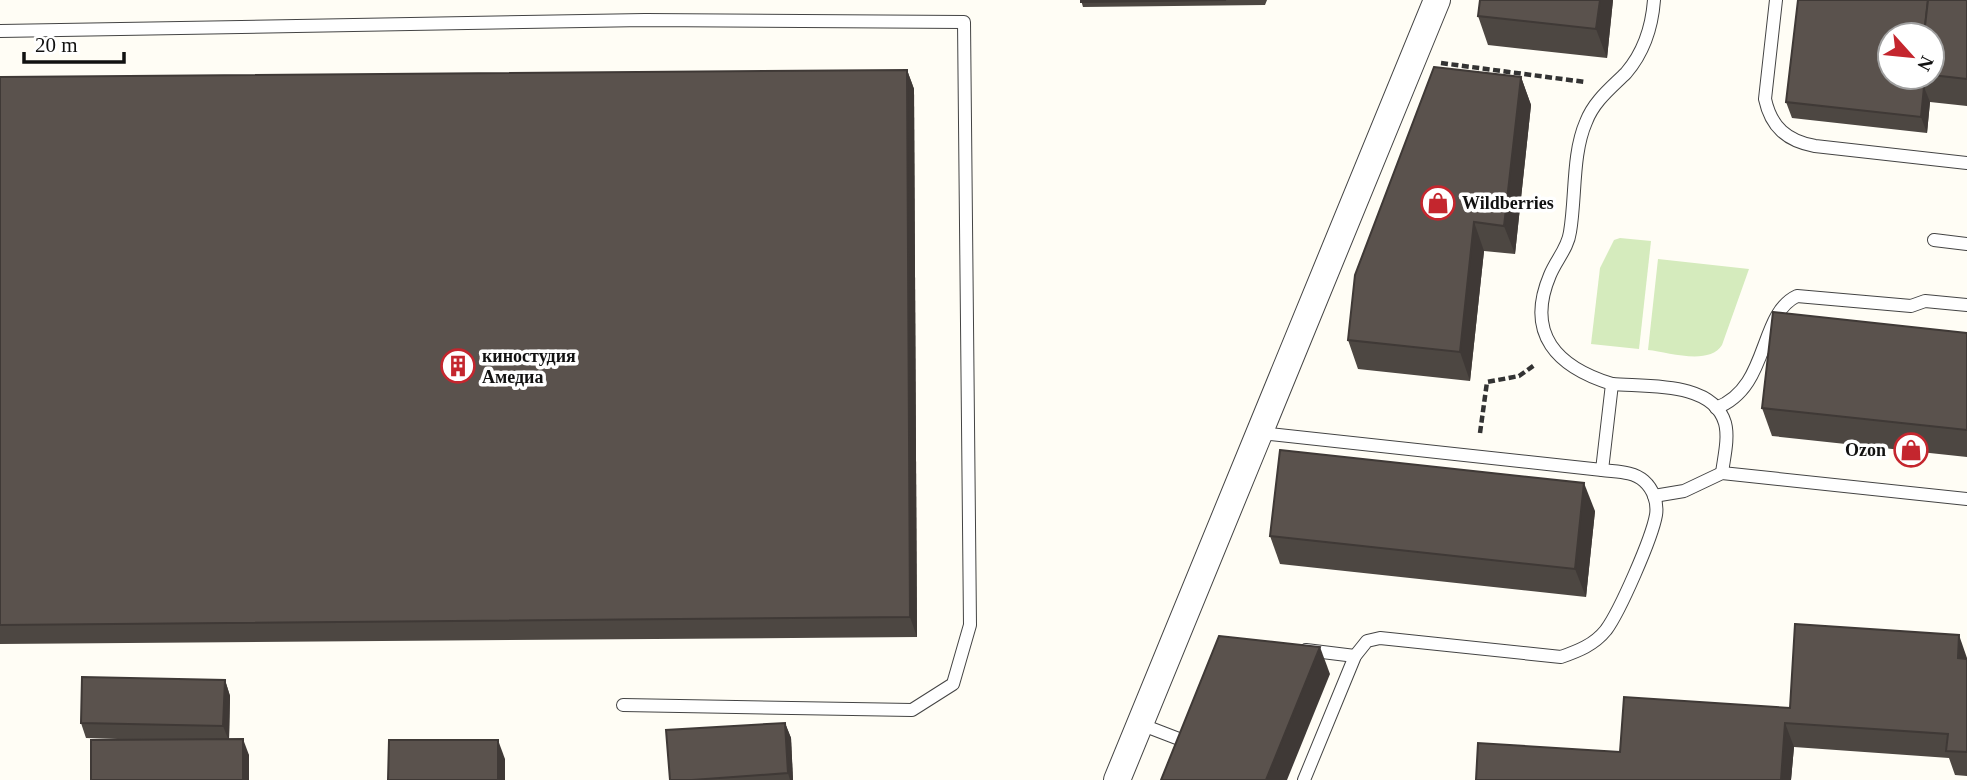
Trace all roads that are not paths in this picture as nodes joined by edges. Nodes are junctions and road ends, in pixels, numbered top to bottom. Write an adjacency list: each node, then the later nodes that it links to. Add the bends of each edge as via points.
1 (1437, 0): 13 (street)
2 (1654, 0): 9 (lane, via 1646,40 1585,122 1569,237 1546,286 1541,328 1555,353 1574,368)
3 (1776, 0): 5 (lane, via 1765,99 1768,113 1782,133 1801,144)
4 (0, 31): 20 (lane, via 645,20 964,22 970,625 953,684 912,710)
5 (1967, 163)
6 (1934, 240): 7 (lane)
7 (1967, 244)
8 (1967, 305): 10 (lane, via 1925,301 1911,306 1797,296 1782,307 1742,392)
9 (1612, 384): 10 (lane, via 1697,394); 12 (lane)
10 (1716, 408): 15 (lane, via 1726,433)
11 (1592, 426): 12 (lane)
12 (1607, 428): 14 (lane)
13 (1260, 433): 14 (lane); 21 (street)
14 (1602, 470): 16 (lane, via 1632,473)
15 (1722, 473): 16 (lane, via 1684,491); 17 (lane)
16 (1654, 496): 19 (lane, via 1656,515 1618,609 1607,629 1583,649 1560,657 1380,638 1367,641)
17 (1967, 499)
18 (1294, 649): 19 (lane)
19 (1355, 656): 24 (lane)
20 (623, 705)
21 (1140, 724): 22 (lane); 23 (street)
22 (1195, 746)
23 (1117, 780)
24 (1304, 780)

